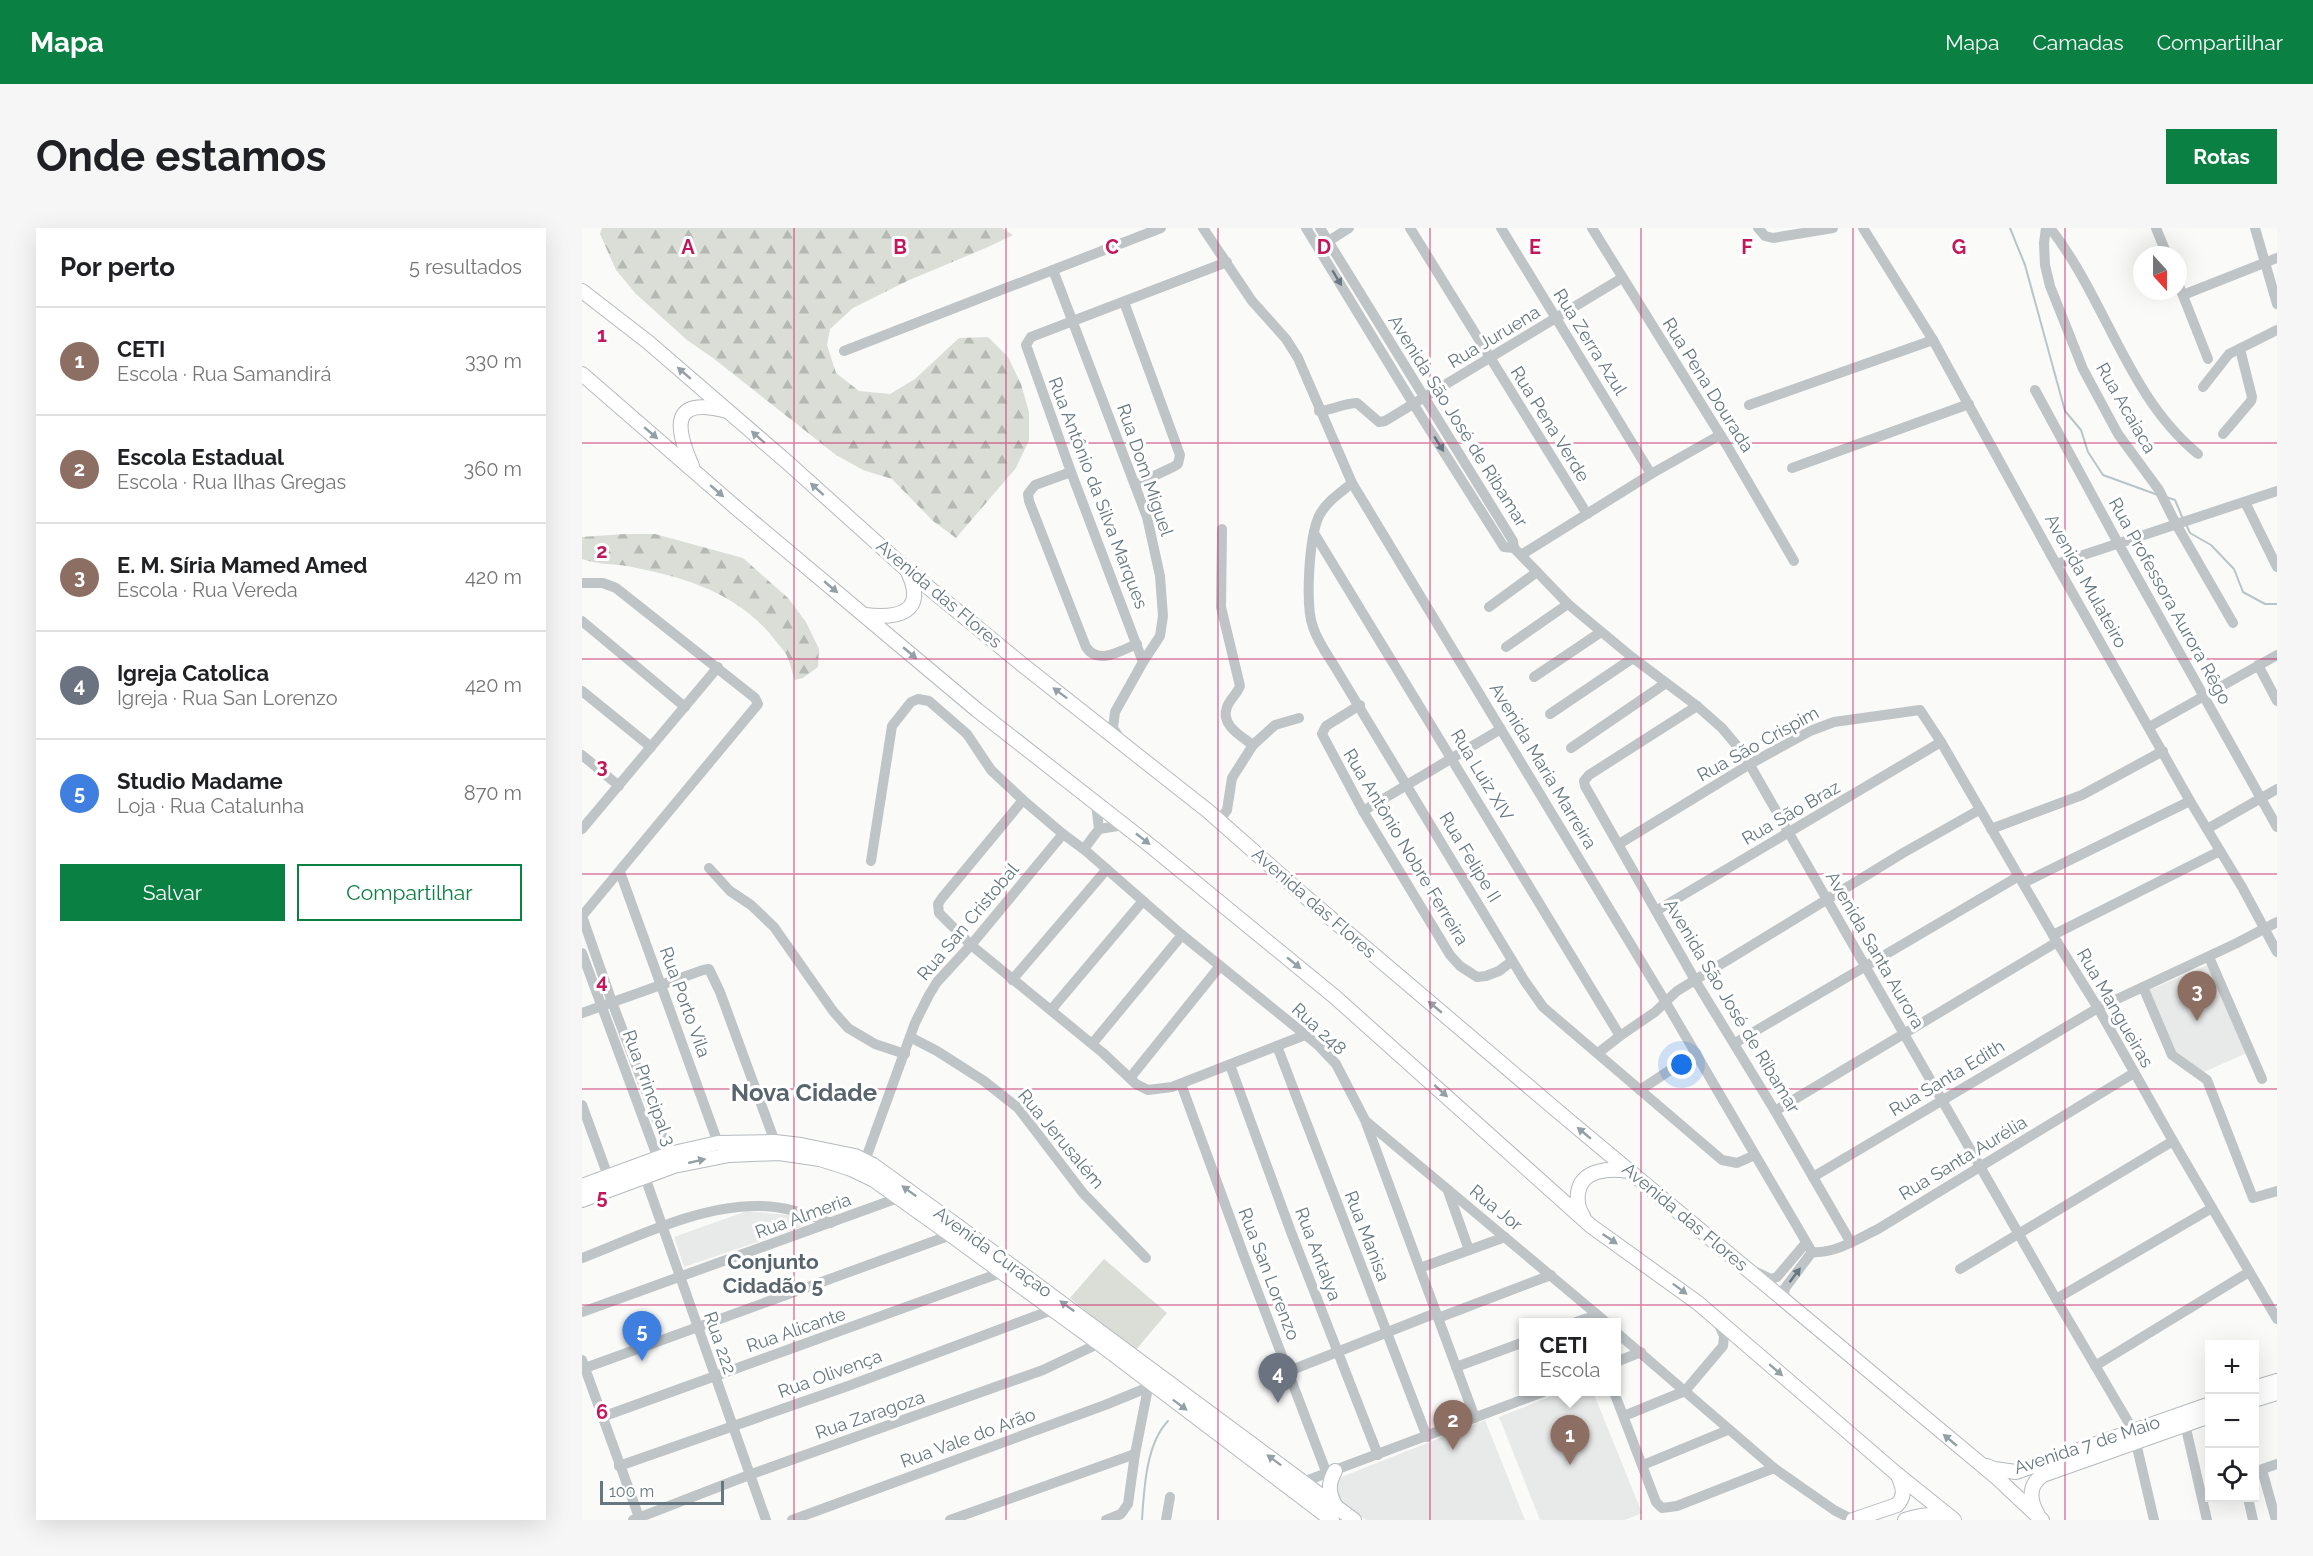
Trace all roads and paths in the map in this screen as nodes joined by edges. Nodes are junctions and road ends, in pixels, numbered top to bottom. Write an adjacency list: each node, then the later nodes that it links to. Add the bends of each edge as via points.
1 (1161, 228): 20 (street)
2 (1203, 228): 19 (street, Avenida Maria Marreira)
3 (1306, 228): 17 (street, Avenida São José de Ribamar)
4 (1320, 228): 15 (street, Avenida São José de Ribamar)
5 (1349, 228): 15 (street)
6 (1410, 228): 33 (street, Rua Pena Verde)
7 (1501, 228): 27 (street, Rua Zerra Azul)
8 (1592, 228): 21 (street, Rua Pena Dourada)
9 (1758, 228): 10 (street, via 1773,238)
10 (1833, 228)
11 (1863, 228): 30 (street, Avenida Mulateiro)
12 (2048, 228): 45 (street, via 2070,254 2095,296 2148,397 2174,433); 55 (street, Rua Acaiaca, via 2044,243 2047,276 2071,341 2096,396 2159,490)
13 (2156, 228): 16 (street)
14 (2255, 228): 18 (street)
15 (1328, 241): 17 (street); 38 (street, Avenida São José de Ribamar)
16 (2163, 246)
17 (1318, 247): 38 (street, Avenida São José de Ribamar, one-way to 38)
18 (2272, 260): 23 (street); 26 (street)
19 (1227, 262): 25 (street); 41 (street, Avenida Maria Marreira, via 1252,301 1298,358)
20 (1053, 270): 28 (street, Rua Dom Miguel); 32 (street)
21 (1622, 278): 27 (street, Rua Juruena); 44 (street, Rua Pena Dourada)
22 (582, 291): 42 (main road, Avenida das Flores, one-way to 22)
23 (2187, 293)
24 (2185, 300): 34 (street)
25 (1124, 302): 28 (street); 51 (street, via 1180,455 1178,464)
26 (2277, 304)
27 (1556, 318): 33 (street, Rua Juruena); 49 (street, Rua Zerra Azul)
28 (1074, 321): 48 (street, Rua Antônio da Silva Marques, via 1031,337 1026,345); 51 (street, Rua Dom Miguel)
29 (2277, 330): 31 (street)
30 (1933, 340): 39 (street, Avenida Mulateiro); 40 (street)
31 (2240, 349): 36 (street, via 2222,361); 43 (street, via 2252,401)
32 (844, 351)
33 (1490, 359): 38 (street, Rua Juruena); 54 (street, Rua Pena Verde)
34 (2208, 360)
35 (582, 374): 47 (main road, one-way to 47)
36 (2203, 387)
37 (2036, 390): 58 (street, Rua Professora Aurora Rêgo)
38 (1419, 402): 41 (street, Rua Juruena, via 1379,422 1358,403); 59 (street, Avenida São José de Ribamar, via 1504,547)
39 (1969, 404): 46 (street); 61 (street, Avenida Mulateiro)
40 (1749, 405)
41 (1319, 411): 50 (street, Avenida Maria Marreira)
42 (729, 412): 47 (main road, via 704,406 681,419 682,444); 63 (main road, Avenida das Flores, one-way to 42)
43 (2223, 434)
44 (1720, 435): 49 (street); 60 (street, Rua Pena Dourada)
45 (2198, 454)
46 (1792, 468)
47 (694, 470): 68 (main road, one-way to 68)
48 (1071, 472): 72 (street, Rua Antônio da Silva Marques); 72 (street, via 1035,485 1028,494 1070,610 1086,647 1095,656)
49 (1651, 474): 54 (street)
50 (1352, 483): 57 (street, Rua Felipe II, via 1331,500); 93 (street, Avenida Maria Marreira)
51 (1135, 484): 76 (street, Rua Dom Miguel, via 1155,548 1163,616 1160,636)
52 (2277, 491): 53 (street)
53 (2246, 502): 55 (street); 62 (street)
54 (1587, 514): 59 (street)
55 (2176, 524): 58 (street); 70 (street, Rua Acaiaca)
56 (1222, 529): 96 (street, via 1221,607 1240,686 1226,707 1226,718 1227,724)
57 (1314, 533): 84 (street, Rua Felipe II, via 1309,616 1313,630); 101 (street, Rua Luiz XIV)
58 (2118, 543): 61 (street); 82 (street, Rua Professora Aurora Rêgo)
59 (1518, 551): 64 (street, Avenida Santa Aurora)
60 (1794, 561)
61 (2056, 564): 92 (street, Avenida Mulateiro)
62 (2277, 567)
63 (906, 569): 68 (main road, via 914,586 908,609 897,616); 87 (main road, Avenida das Flores, one-way to 63)
64 (1537, 572): 66 (street, Avenida Santa Aurora); 67 (street)
65 (582, 583): 78 (street, via 603,583 616,588)
66 (1568, 604): 71 (street, Avenida Santa Aurora); 73 (street)
67 (1489, 607)
68 (865, 615): 109 (main road, one-way to 109)
69 (582, 621): 86 (street)
70 (2233, 623)
71 (1601, 632): 75 (street, Avenida Santa Aurora); 79 (street)
72 (1137, 644): 76 (street, Rua Antônio da Silva Marques)
73 (1506, 647)
74 (2277, 655): 77 (street)
75 (1633, 658): 80 (street, Avenida Santa Aurora); 90 (street)
76 (1143, 662): 88 (street, Rua Dom Miguel)
77 (2258, 665): 82 (street); 83 (street)
78 (718, 667): 86 (street); 127 (street, via 758,704)
79 (1534, 677)
80 (1666, 683): 85 (street, Avenida Santa Aurora); 98 (street)
81 (582, 691): 97 (street)
82 (2203, 696): 92 (street); 106 (street, Rua Professora Aurora Rêgo)
83 (2277, 701)
84 (1360, 705): 103 (street, Rua Felipe II); 111 (street, Rua Antônio Nobre Ferreira, via 1326,726 1322,734)
85 (1697, 706): 102 (street, Avenida Santa Aurora, via 1727,734); 121 (street, Avenida São José de Ribamar, via 1584,781)
86 (685, 707): 97 (street)
87 (1077, 707): 88 (street, via 1101,718); 94 (main road, Avenida das Flores)
88 (1114, 712): 94 (street, via 1113,728)
89 (1924, 713): 95 (street, Rua Mangueiras); 102 (street, Rua São Crispim, via 1915,709 1834,722)
90 (1550, 714)
91 (1299, 718): 96 (street, via 1275,724)
92 (2149, 727): 99 (street, Avenida Mulateiro)
93 (1501, 729): 101 (street); 148 (street, Avenida Maria Marreira)
94 (1122, 742): 112 (main road, Avenida das Flores)
95 (1941, 742): 110 (street, Rua Mangueiras); 120 (street, Rua São Braz)
96 (1253, 745): 112 (street, via 1232,778 1227,810)
97 (651, 747): 104 (street)
98 (1571, 748)
99 (2163, 751): 108 (street, Avenida Mulateiro); 117 (street, via 2082,795)
100 (582, 755): 104 (street)
101 (1453, 759): 103 (street); 155 (street, Rua Luiz XIV)
102 (1749, 764): 120 (street, Avenida Santa Aurora); 121 (street, Rua São Crispim)
103 (1407, 784): 111 (street); 141 (street, Rua Felipe II)
104 (619, 786): 115 (street)
105 (2277, 789): 106 (street)
106 (2262, 798): 114 (street, Rua Professora Aurora Rêgo); 118 (street)
107 (1023, 800): 119 (street, Rua 248); 124 (street, Rua 248, via 991,771 967,734 929,700 918,699 892,726); 137 (street, via 938,904 939,913)
108 (2190, 801): 118 (street, Avenida Mulateiro); 128 (street)
109 (1096, 804): 113 (main road); 116 (street)
110 (1979, 810): 117 (street, Rua Mangueiras); 129 (street)
111 (1363, 811): 141 (street, Rua Antônio Nobre Ferreira, via 1437,936 1460,966 1477,977 1499,971)
112 (1219, 821): 180 (main road, Avenida das Flores, one-way to 112)
113 (1124, 825): 116 (street); 191 (main road, one-way to 191, via 1335,997)
114 (2277, 827)
115 (582, 829)
116 (1099, 829): 122 (street)
117 (1991, 829): 128 (street, Rua Mangueiras)
118 (2207, 829): 123 (street, Avenida Mulateiro)
119 (1063, 834): 122 (street, Rua 248); 137 (street, Rua San Cristobal)
120 (1788, 834): 129 (street, Avenida Santa Aurora); 131 (street, Rua São Braz)
121 (1618, 844): 131 (street, Avenida São José de Ribamar)
122 (1084, 849): 126 (street, Rua 248)
123 (2220, 850): 134 (street, Avenida Mulateiro); 136 (street)
124 (871, 861)
125 (709, 868): 162 (street, via 774,927 848,1028 875,1044)
126 (1107, 869): 130 (street, Rua 248); 144 (street)
127 (620, 872): 132 (street); 146 (street, Rua Porto Vila)
128 (2021, 879): 136 (street, Rua Mangueiras); 143 (street)
129 (1827, 900): 143 (street, Avenida Santa Aurora); 145 (street)
130 (1142, 902): 135 (street, Rua 248); 151 (street)
131 (1656, 911): 145 (street, Avenida São José de Ribamar)
132 (582, 916): 149 (street)
133 (2277, 922): 134 (street)
134 (2264, 929): 139 (street, Avenida Mulateiro); 140 (street, Rua Santa Edith)
135 (1182, 935): 142 (street, Rua 248); 158 (street)
136 (2055, 938): 150 (street, Rua Mangueiras); 153 (street)
137 (971, 945): 144 (street); 156 (street, Rua San Cristobal, via 937,981)
138 (582, 952): 149 (street)
139 (2277, 952)
140 (2209, 957): 147 (street, Rua Santa Edith); 166 (street)
141 (1512, 961): 160 (street, Rua Felipe II, via 1544,1007)
142 (1220, 966): 154 (street, Rua 248); 165 (street)
143 (1865, 966): 153 (street, Avenida Santa Aurora); 157 (street)
144 (1012, 980): 151 (street)
145 (1695, 980): 148 (street); 157 (street, Avenida São José de Ribamar)
146 (662, 985): 149 (street); 174 (street, via 709,969); 175 (street, Rua Porto Vila)
147 (2143, 987): 150 (street, Rua Santa Edith); 186 (street, via 2172,1055 2207,1080 2253,1198)
148 (1665, 1001): 155 (street); 161 (street, Avenida Maria Marreira)
149 (606, 1008): 152 (street); 177 (street); 177 (street, Rua Principal 3)
150 (2098, 1008): 164 (street, Rua Mangueiras); 169 (street, Rua Santa Edith)
151 (1051, 1010): 158 (street)
152 (582, 1013)
153 (1903, 1033): 169 (street, Avenida Santa Aurora); 171 (street)
154 (1305, 1035): 159 (street); 172 (street, Rua 248, via 1335,1064)
155 (1620, 1036): 160 (street)
156 (910, 1037): 162 (street, Rua San Cristobal); 200 (street, Rua Jerusalém, via 984,1081 1018,1108 1083,1193)
157 (1735, 1043): 171 (street, Avenida São José de Ribamar)
158 (1092, 1044): 165 (street)
159 (1277, 1046): 163 (street); 219 (street, Rua Manisa)
160 (1598, 1053): 168 (street, Rua Felipe II)
161 (1696, 1053): 168 (street); 176 (street, Avenida Maria Marreira)
162 (905, 1054): 178 (street, Rua San Cristobal)
163 (1230, 1065): 167 (street); 225 (street, Rua Antalya)
164 (2134, 1073): 173 (street, Rua Mangueiras); 179 (street, Rua Santa Aurélia)
165 (1130, 1078): 167 (street, via 1142,1088 1155,1090)
166 (2262, 1079)
167 (1181, 1084): 231 (street, Rua San Lorenzo)
168 (1640, 1090): 176 (street, Rua Felipe II, via 1722,1160 1737,1164)
169 (1942, 1101): 179 (street, Avenida Santa Aurora); 183 (street, Rua Santa Edith)
170 (582, 1105): 181 (street)
171 (1775, 1111): 183 (street, Avenida São José de Ribamar)
172 (1365, 1119): 185 (street, Rua Jor); 202 (street, Rua 248)
173 (2173, 1141): 189 (street, Rua Mangueiras); 193 (street)
174 (775, 1142): 175 (main road, Avenida Curaçao); 178 (main road, Avenida Curaçao, via 822,1149)
175 (718, 1143): 177 (main road, Avenida Curaçao)
176 (1755, 1155): 197 (street, Avenida Maria Marreira)
177 (666, 1162): 178 (main road, Avenida Curaçao, one-way to 178, via 779,1153); 181 (main road, Avenida Curaçao); 182 (main road, Avenida Curaçao)
178 (863, 1167): 187 (main road, Avenida Curaçao); 221 (main road, Avenida Curaçao, one-way to 178)
179 (1980, 1168): 193 (street, Avenida Santa Aurora); 196 (street, Rua Santa Aurélia)
180 (1629, 1170): 191 (main road, via 1614,1168 1583,1179 1577,1200); 201 (main road, Avenida das Flores)
181 (608, 1176): 184 (main road, Avenida Curaçao)
182 (645, 1177): 188 (main road, Avenida Curaçao); 192 (street, Rua 222)
183 (1812, 1177): 196 (street, Avenida São José de Ribamar)
184 (582, 1186)
185 (1448, 1190): 195 (street, Rua Jor); 198 (street)
186 (2277, 1191)
187 (898, 1198): 190 (street, Rua Almeria); 194 (main road, Avenida Curaçao)
188 (582, 1200)
189 (2212, 1208): 204 (street, Rua Mangueiras); 208 (street)
190 (831, 1223): 192 (street, via 798,1211 760,1206 699,1214); 207 (street, Rua Almeria)
191 (1591, 1227): 216 (main road, one-way to 216)
192 (662, 1228): 199 (street); 207 (street, Rua 222)
193 (2018, 1232): 203 (street); 208 (street, Avenida Santa Aurora)
194 (951, 1236): 205 (main road, Avenida Curaçao); 218 (street)
195 (1505, 1237): 198 (street); 206 (street, Rua Jor)
196 (1851, 1243): 197 (street, Rua Santa Aurélia, via 1824,1252)
197 (1808, 1248): 201 (street, via 1782,1274 1771,1279); 209 (street, one-way to 197, via 1785,1288)
198 (1469, 1250): 202 (street)
199 (582, 1258)
200 (1146, 1258)
201 (1732, 1258): 209 (main road, Avenida das Flores)
202 (1420, 1268): 213 (street, Rua 248)
203 (1960, 1269)
204 (2249, 1272): 217 (street, Rua Mangueiras); 229 (street)
205 (1000, 1273): 210 (main road, Avenida Curaçao); 232 (street, Rua Alicante)
206 (1551, 1275): 212 (street, Rua Jor); 213 (street)
207 (680, 1278): 211 (street, Rua Almeria); 218 (street, Rua 222)
208 (2056, 1299): 229 (street, Avenida Santa Aurora)
209 (1783, 1300): 253 (main road, Avenida das Flores, one-way to 209)
210 (1052, 1310): 221 (main road, Avenida Curaçao); 247 (street, Rua Olivença)
211 (582, 1312)
212 (1597, 1315): 214 (street); 215 (street, Rua Jor)
213 (1437, 1316): 219 (street); 230 (street, Rua 248)
214 (1589, 1318)
215 (1600, 1318)
216 (1716, 1318): 223 (street, via 1723,1329); 224 (main road)
217 (2277, 1319)
218 (697, 1327): 228 (street); 232 (street, Rua 222)
219 (1387, 1333): 225 (street); 251 (street, Rua Manisa)
220 (1621, 1335): 226 (street)
221 (1105, 1341): 235 (main road, Avenida Curaçao); 249 (main road, Avenida Curaçao); 262 (street, Rua Zaragoza, via 1043,1370)
222 (1519, 1344): 230 (street)
223 (1723, 1346): 224 (street); 236 (street)
224 (1750, 1348): 263 (main road, one-way to 263)
225 (1338, 1352): 231 (street); 254 (street, Rua Antalya)
226 (1641, 1352): 227 (street); 236 (street)
227 (1621, 1360)
228 (583, 1364): 243 (street)
229 (2095, 1366): 250 (street, Avenida Santa Aurora)
230 (1456, 1367): 244 (street, Rua 248)
231 (1289, 1371): 260 (street, Rua San Lorenzo)
232 (714, 1376): 243 (street, Rua Alicante); 247 (street, Rua 222)
233 (2277, 1381): 234 (main road)
234 (2259, 1386)
235 (1151, 1387): 249 (main road, Avenida Curaçao, one-way to 249); 252 (street); 272 (street, Rua Vale do Arão)
236 (1685, 1390): 242 (street); 248 (street)
237 (2277, 1393): 240 (main road)
238 (1533, 1396): 244 (street)
239 (1616, 1396): 242 (street)
240 (2259, 1398)
241 (2205, 1406): 250 (main road, Avenida 7 de Maio)
242 (1624, 1416): 256 (street)
243 (602, 1417): 257 (street)
244 (1475, 1418): 251 (street)
245 (2205, 1418): 246 (main road, Avenida 7 de Maio)
246 (2185, 1424): 250 (main road, Avenida 7 de Maio); 265 (street)
247 (732, 1426): 257 (street, Rua Olivença); 262 (street, Rua 222)
248 (1728, 1430): 256 (street); 258 (street)
249 (1228, 1433): 264 (main road, Avenida Curaçao, one-way to 249); 269 (main road, Avenida Curaçao)
250 (2135, 1435): 253 (main road, Avenida 7 de Maio, via 2016,1472 1994,1469); 281 (main road, Avenida 7 de Maio, via 2039,1478 2031,1500); 282 (street, Avenida Santa Aurora)
251 (1427, 1437): 254 (street)
252 (1135, 1454): 273 (street); 274 (street, via 1128,1504 1121,1514)
253 (1967, 1454): 281 (main road, Avenida das Flores)
254 (1378, 1455): 260 (street)
255 (2277, 1464): 259 (street)
256 (1642, 1465): 258 (street, via 1659,1506 1666,1509)
257 (619, 1466): 270 (street)
258 (1774, 1468): 277 (street)
259 (2259, 1471)
260 (1331, 1473): 264 (street); 269 (main road, via 1329,1488)
261 (2259, 1474): 285 (street)
262 (749, 1475): 270 (street, Rua Zaragoza); 271 (street, Rua 222)
263 (1898, 1475): 277 (main road, via 1903,1486 1901,1501); 280 (main road)
264 (1303, 1482): 269 (main road, Avenida Curaçao)
265 (2205, 1490)
266 (1170, 1497): 275 (street)
267 (2206, 1502): 283 (street)
268 (2249, 1502): 284 (street)
269 (1335, 1515): 276 (main road, Avenida Curaçao)
270 (637, 1519)
271 (765, 1520)
272 (792, 1520)
273 (950, 1520)
274 (1106, 1520)
275 (1166, 1520)
276 (1354, 1520)
277 (1853, 1520)
278 (1905, 1520): 279 (main road, via 1923,1514)
279 (1949, 1520)
280 (1954, 1520)
281 (2042, 1520)
282 (2154, 1520)
283 (2207, 1520)
284 (2253, 1520)
285 (2276, 1520)

